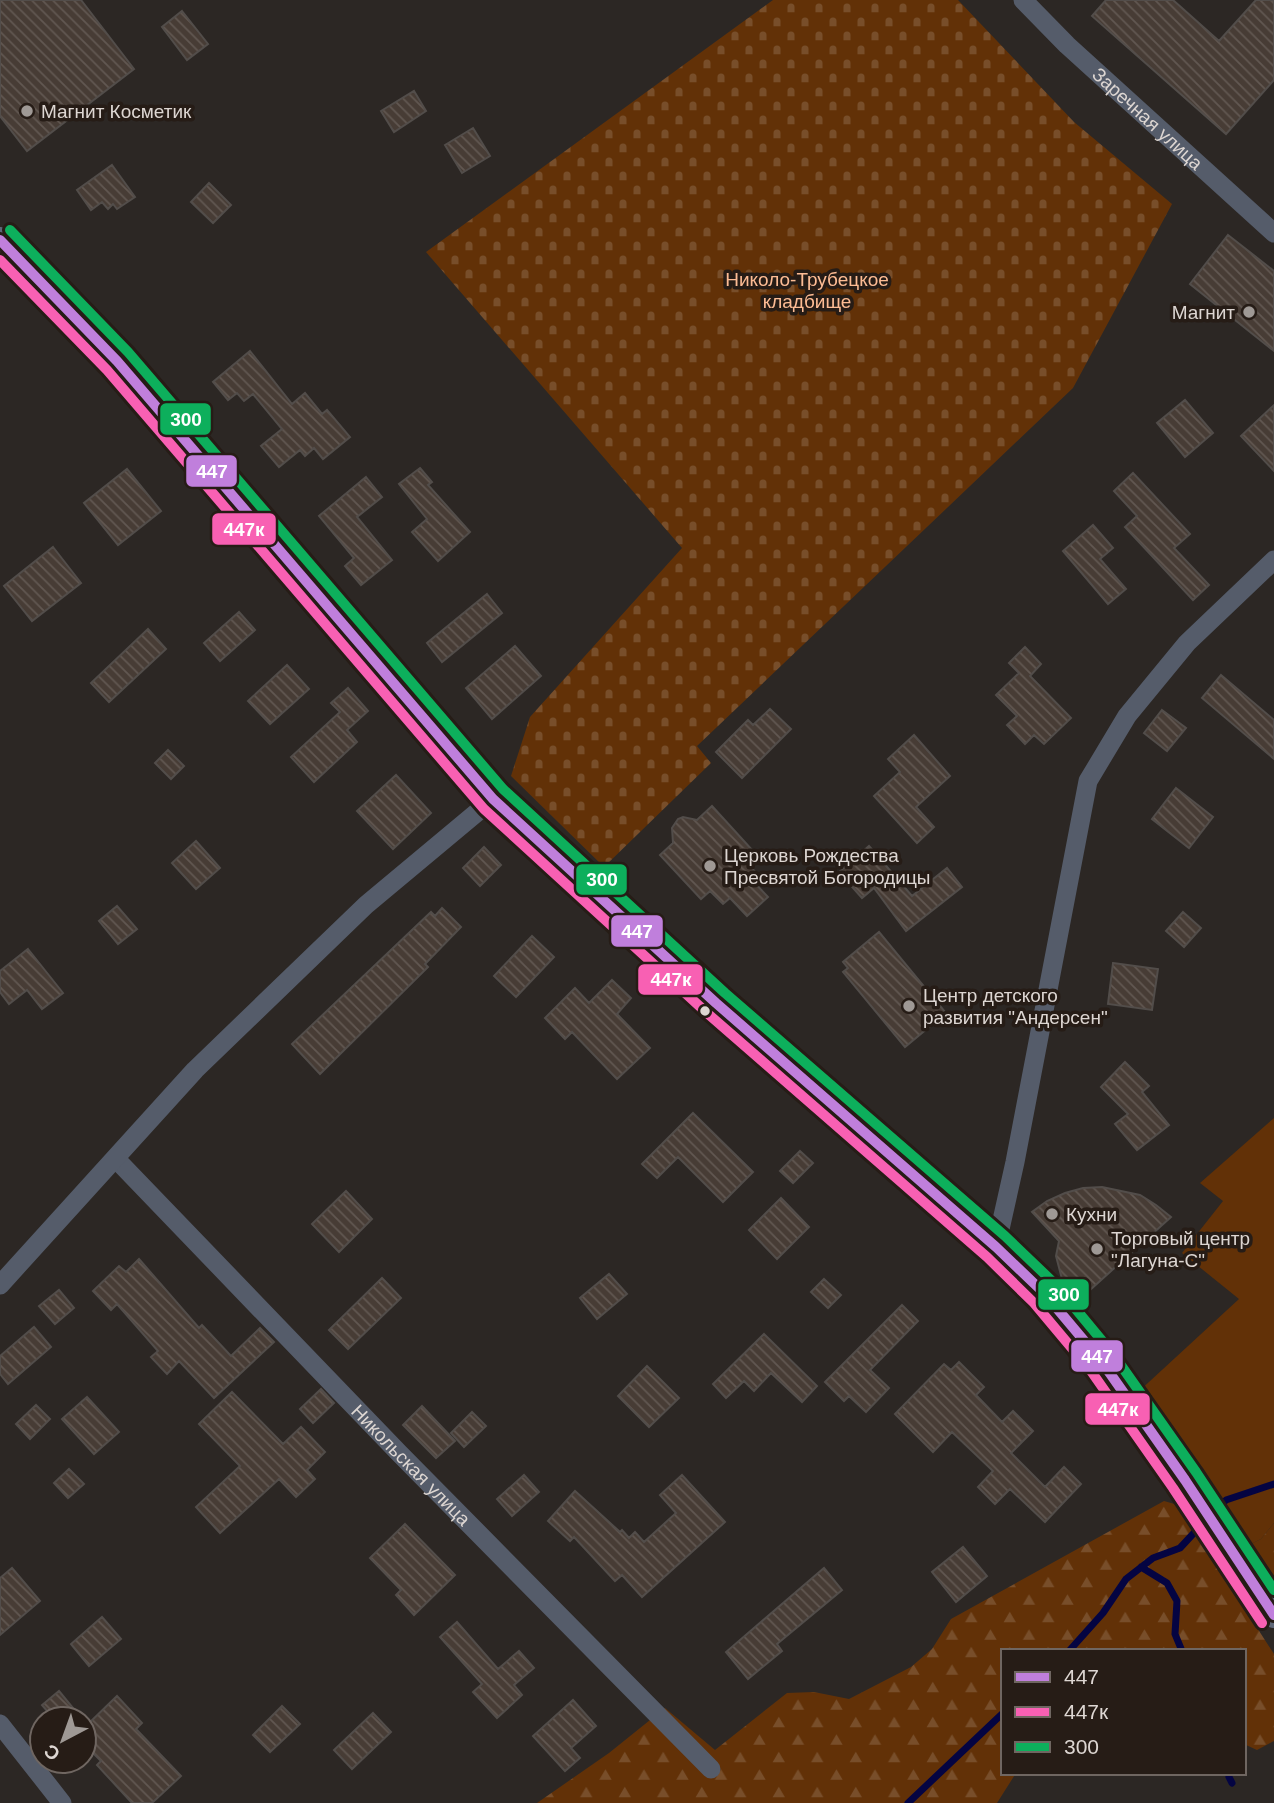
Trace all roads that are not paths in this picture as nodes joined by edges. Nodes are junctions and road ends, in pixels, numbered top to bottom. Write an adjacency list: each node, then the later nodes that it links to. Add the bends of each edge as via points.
1 (1023, 0): 2 (street, Заречная улица)
2 (1274, 233)
3 (0, 240): 5 (main road, via 117,361)
4 (1274, 560): 7 (street, via 1187,643 1127,716 1088,781)
5 (493, 799): 6 (street, via 356,915 195,1070); 7 (main road, via 696,986)
6 (116, 1159): 8 (street); 11 (street, Никольская улица)
7 (996, 1247): 9 (main road, via 1044,1293 1102,1362)
8 (0, 1284)
9 (1274, 1615)
10 (0, 1724): 12 (street)
11 (711, 1769)
12 (62, 1803)

